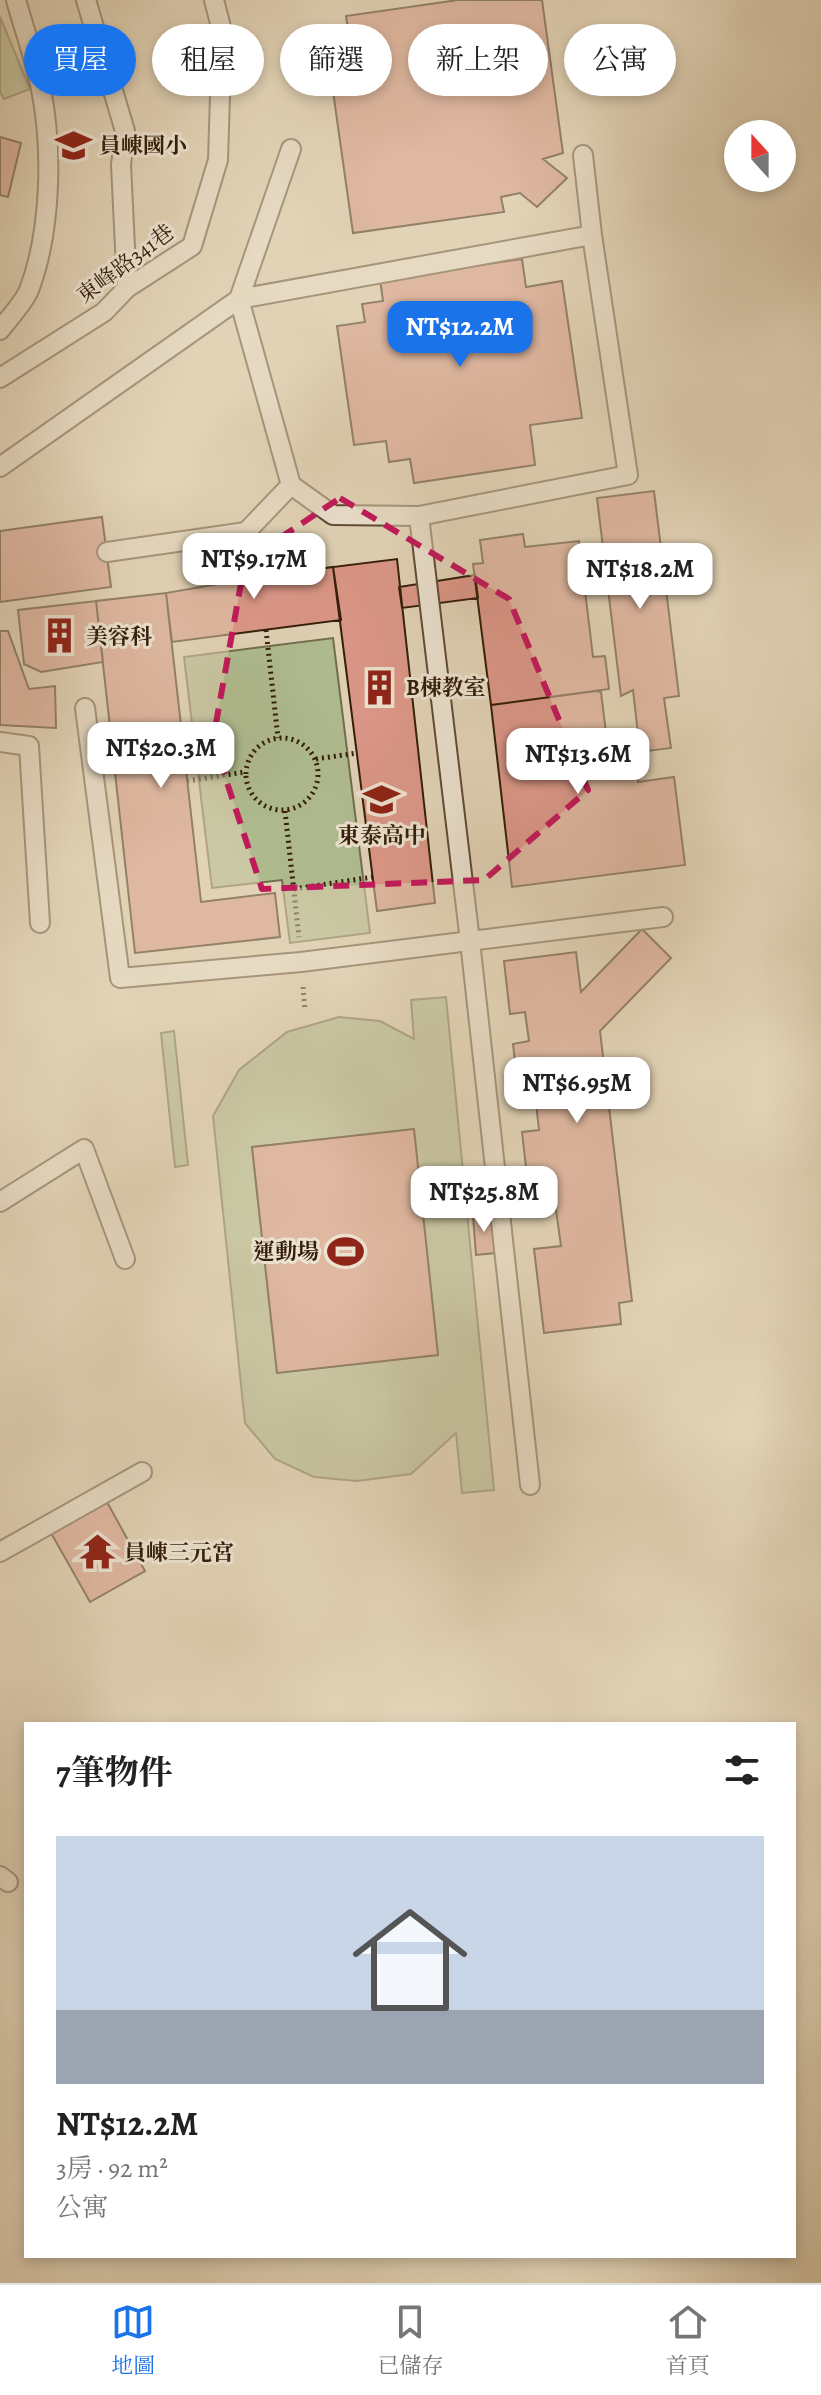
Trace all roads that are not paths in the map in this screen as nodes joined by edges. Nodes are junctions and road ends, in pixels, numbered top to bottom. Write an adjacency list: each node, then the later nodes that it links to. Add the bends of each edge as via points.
1 (16, 0): 9 (lane, via 41,90 47,192 45,231 28,292)
2 (86, 0): 7 (lane, via 125,131 121,165)
3 (214, 0): 7 (lane, 東峰路341巷, via 222,31 218,160 192,246)
4 (291, 149): 8 (lane)
5 (583, 155): 6 (lane)
6 (592, 235): 8 (lane); 13 (lane, via 628,475)
7 (127, 288): 10 (lane, 東峰路341巷, via 104,312)
8 (239, 299): 11 (lane); 12 (lane)
9 (0, 330)
10 (0, 378)
11 (0, 467)
12 (291, 485): 13 (lane, via 333,515); 14 (lane, via 246,532)
13 (419, 516): 19 (lane)
14 (107, 552)
15 (85, 708): 19 (lane, via 120,978)
16 (0, 742): 18 (lane, via 29,746)
17 (663, 917): 19 (lane)
18 (40, 923)
19 (470, 941): 23 (lane)
20 (0, 1202): 21 (lane, via 84,1149)
21 (125, 1259)
22 (142, 1472): 24 (lane)
23 (530, 1485)
24 (0, 1552)

